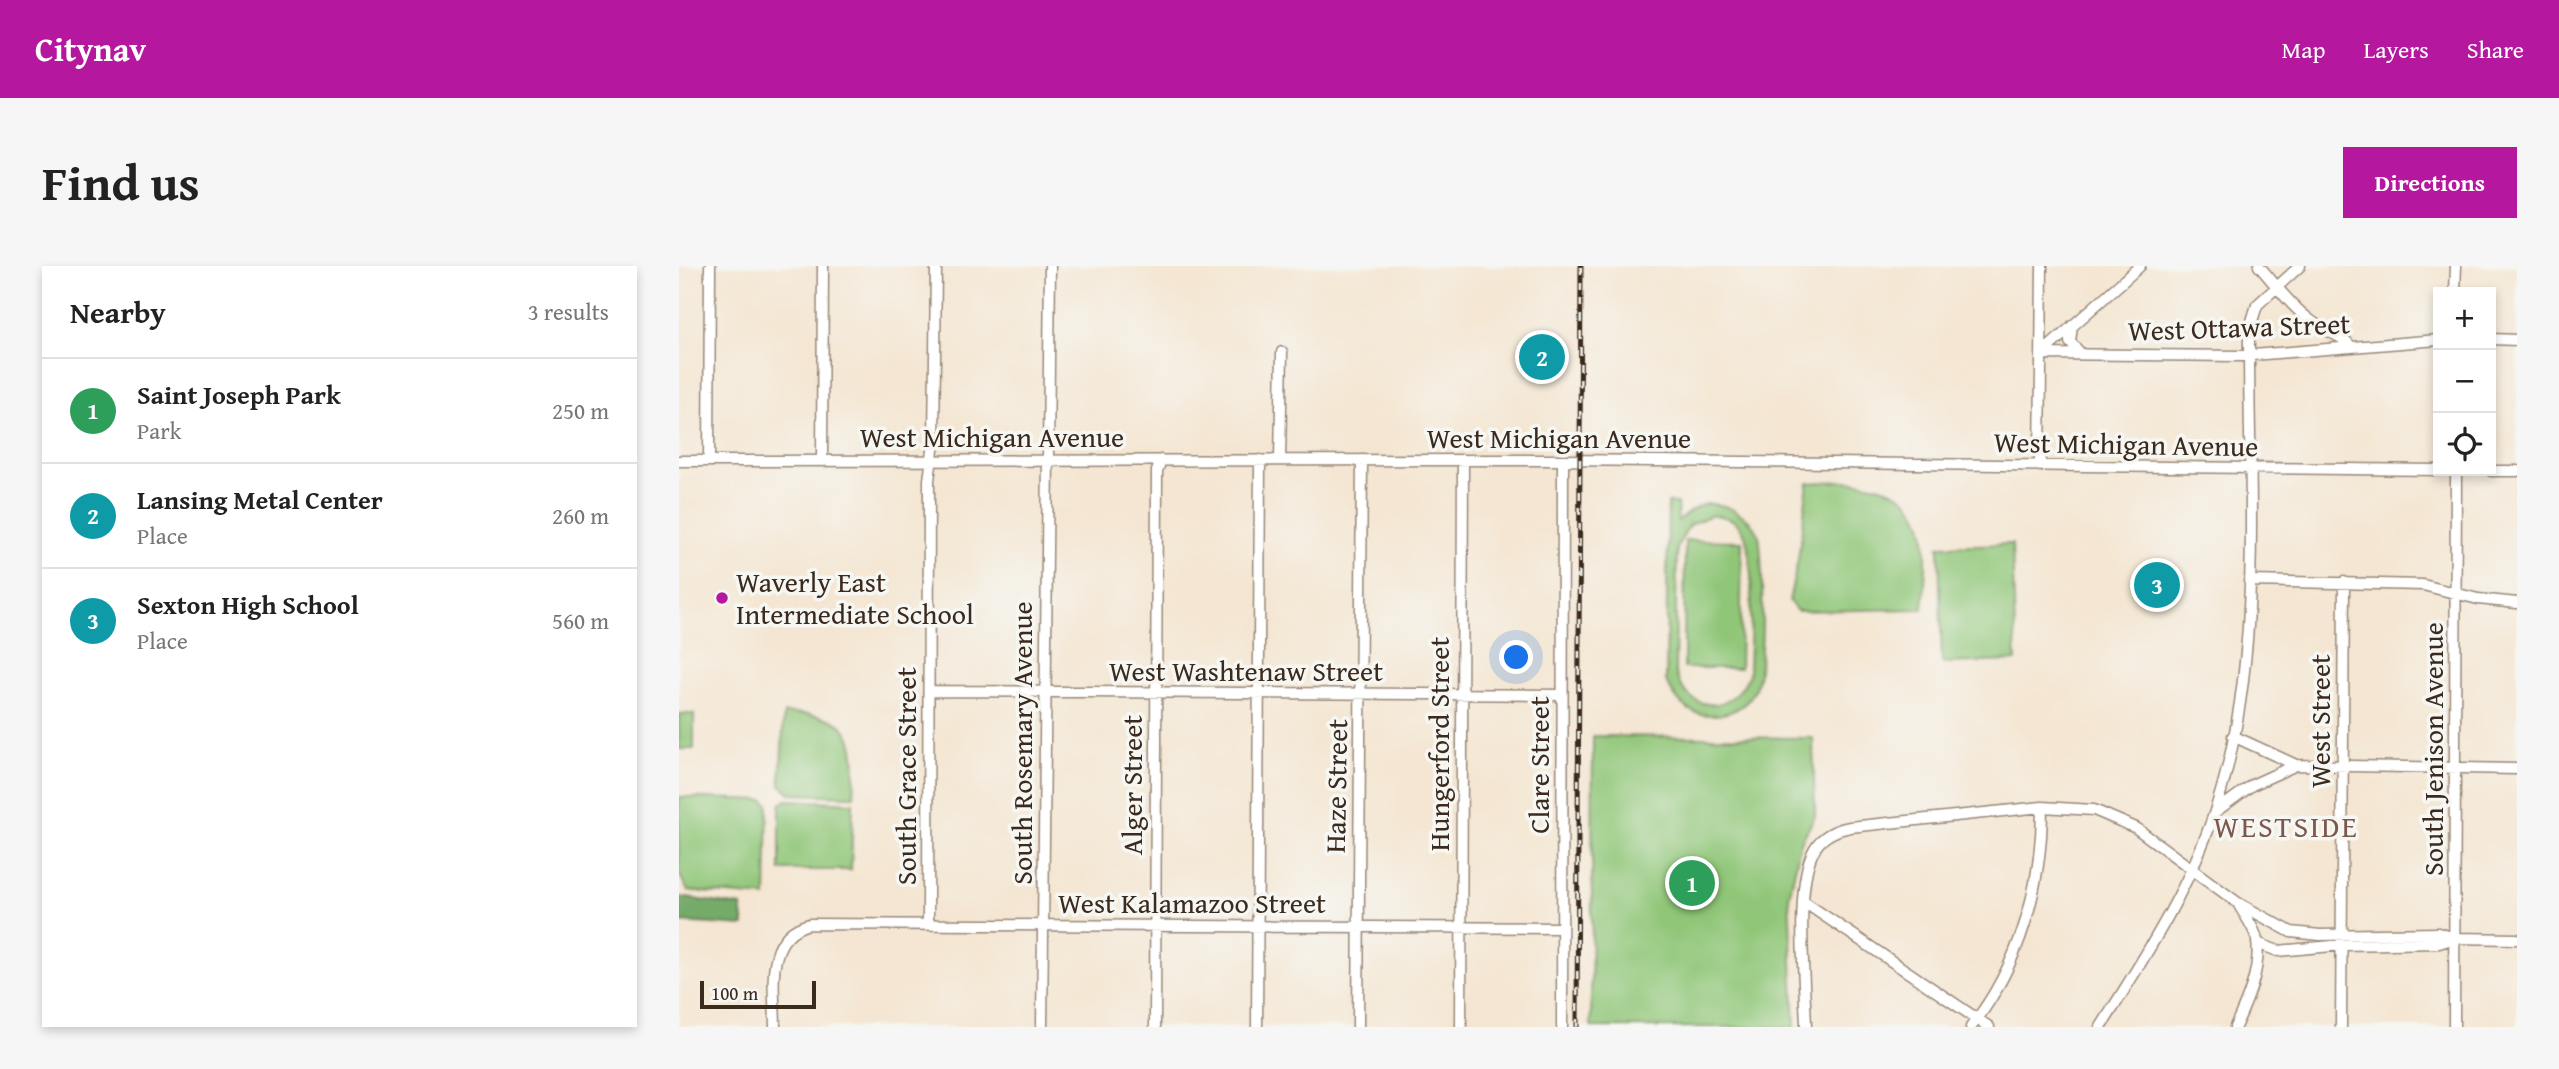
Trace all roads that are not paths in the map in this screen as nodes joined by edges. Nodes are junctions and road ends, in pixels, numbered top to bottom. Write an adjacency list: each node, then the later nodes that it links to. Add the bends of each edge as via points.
1 (709, 266): 23 (street)
2 (823, 266): 21 (street)
3 (936, 266): 24 (street, South Grace Street)
4 (1049, 266): 22 (street, South Rosemary Avenue)
5 (2042, 266): 18 (street)
6 (2140, 266): 12 (street)
7 (2259, 266): 10 (street)
8 (2300, 266): 10 (street)
9 (2456, 266): 11 (street)
10 (2277, 286): 16 (street, via 2314,324); 20 (street, via 2251,317)
11 (2455, 287)
12 (2072, 326): 18 (street); 19 (street, via 2070,342)
13 (2433, 340): 16 (street, West Ottawa Street)
14 (2496, 340): 15 (street)
15 (2517, 340)
16 (2351, 347): 20 (street, West Ottawa Street)
17 (1282, 352): 27 (street)
18 (2041, 354): 19 (street, West Ottawa Street); 32 (street)
19 (2081, 354): 20 (street, West Ottawa Street)
20 (2249, 355): 33 (street)
21 (822, 459): 23 (street, West Michigan Avenue); 24 (street, West Michigan Avenue)
22 (1047, 459): 24 (street, West Michigan Avenue); 25 (street, West Michigan Avenue); 43 (street, South Rosemary Avenue)
23 (709, 460): 31 (street, West Michigan Avenue)
24 (930, 460): 42 (street, South Grace Street)
25 (1161, 460): 26 (street, West Michigan Avenue); 44 (street, Alger Street, via 1157,471)
26 (1260, 460): 27 (street, West Michigan Avenue); 45 (street)
27 (1280, 460): 28 (street, West Michigan Avenue)
28 (1362, 460): 29 (street, West Michigan Avenue); 46 (street, Haze Street)
29 (1463, 460): 30 (street, West Michigan Avenue); 47 (street, Hungerford Street)
30 (1563, 460): 32 (street, West Michigan Avenue); 48 (street, Clare Street)
31 (679, 461)
32 (2040, 466): 33 (street, West Michigan Avenue)
33 (2249, 469): 34 (street, West Michigan Avenue); 38 (street)
34 (2433, 470)
35 (2496, 471): 36 (street)
36 (2517, 471)
37 (2456, 476): 40 (street, South Jenison Avenue)
38 (2249, 581): 39 (street); 49 (street, via 2246,659)
39 (2344, 582): 40 (street, via 2423,585); 51 (street, West Street)
40 (2456, 592): 41 (street); 52 (street, South Jenison Avenue)
41 (2517, 603)
42 (930, 691): 43 (street, West Washtenaw Street); 59 (street, South Grace Street)
43 (1045, 693): 44 (street, West Washtenaw Street); 60 (street, South Rosemary Avenue)
44 (1155, 694): 45 (street, West Washtenaw Street); 61 (street, Alger Street)
45 (1256, 695): 46 (street, West Washtenaw Street); 62 (street)
46 (1360, 695): 47 (street, West Washtenaw Street); 63 (street, Haze Street)
47 (1462, 695): 48 (street, West Washtenaw Street); 64 (street, Hungerford Street)
48 (1562, 695): 65 (street, Clare Street)
49 (2233, 736): 50 (street); 55 (street)
50 (2296, 765): 51 (street); 55 (street, via 2252,785)
51 (2343, 768): 52 (street); 68 (street, West Street)
52 (2455, 769): 53 (street); 66 (street, South Jenison Avenue)
53 (2517, 769)
54 (2042, 807): 56 (street, via 2078,807 2117,817); 57 (street, via 1850,827 1831,833 1812,853); 70 (street, via 2042,839 2030,910 2006,970)
55 (2214, 813): 56 (street)
56 (2191, 869): 58 (street); 80 (street, via 2156,938)
57 (1804, 902): 70 (street); 78 (street)
58 (2238, 903): 68 (street, via 2291,932); 69 (street)
59 (928, 924): 60 (street, West Kalamazoo Street); 71 (street, West Kalamazoo Street, via 809,924 783,937 775,963)
60 (1043, 925): 61 (street, West Kalamazoo Street); 72 (street, South Rosemary Avenue)
61 (1154, 925): 62 (street, West Kalamazoo Street); 73 (street, Alger Street)
62 (1257, 926): 63 (street, West Kalamazoo Street); 74 (street)
63 (1358, 926): 64 (street, West Kalamazoo Street); 75 (street, Haze Street)
64 (1461, 928): 65 (street, West Kalamazoo Street); 76 (street, Hungerford Street)
65 (1562, 928): 77 (street, Clare Street)
66 (2455, 938): 67 (street); 68 (street, via 2438,933); 83 (street, South Jenison Avenue)
67 (2517, 939)
68 (2343, 940): 69 (street, via 2278,951); 82 (street, West Street)
69 (2257, 943): 81 (street, via 2255,975)
70 (1974, 1023): 79 (street)
71 (775, 1027)
72 (1042, 1027)
73 (1155, 1027)
74 (1257, 1027)
75 (1358, 1027)
76 (1461, 1027)
77 (1562, 1027)
78 (1806, 1027)
79 (1989, 1027)
80 (2101, 1027)
81 (2235, 1027)
82 (2341, 1027)
83 (2454, 1027)

